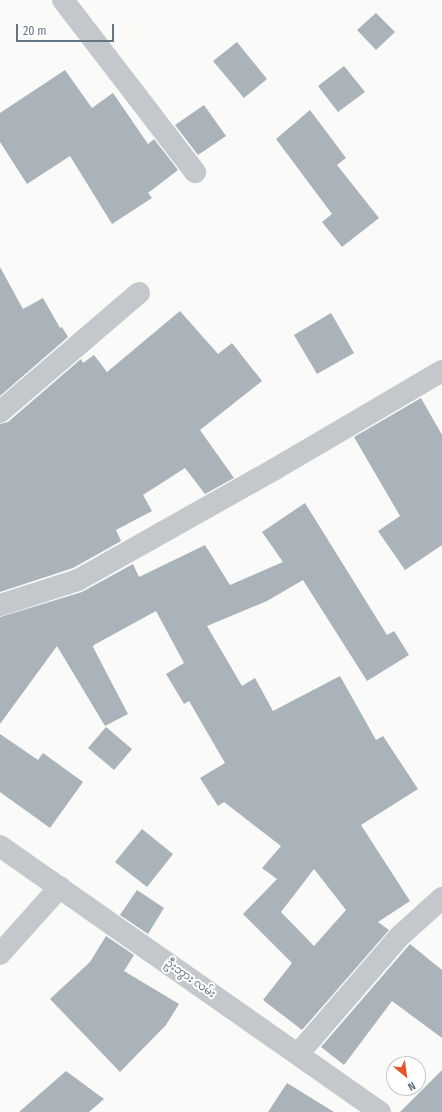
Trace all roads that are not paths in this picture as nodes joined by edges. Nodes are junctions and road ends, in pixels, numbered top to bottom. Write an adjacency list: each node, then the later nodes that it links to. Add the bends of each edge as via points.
1 (63, 0): 2 (street)
2 (195, 172)
3 (138, 293): 5 (street)
4 (442, 371): 6 (street, via 78,580)
5 (0, 412)
6 (0, 605)
7 (0, 846): 8 (street, ဦးဘွား လမ်း)
8 (60, 887): 10 (street); 11 (street, ဦးဘွား လမ်း)
9 (442, 898): 11 (street, via 400,936)
10 (0, 954)
11 (298, 1054): 12 (street, ဦးဘွား လမ်း)
12 (380, 1112)

